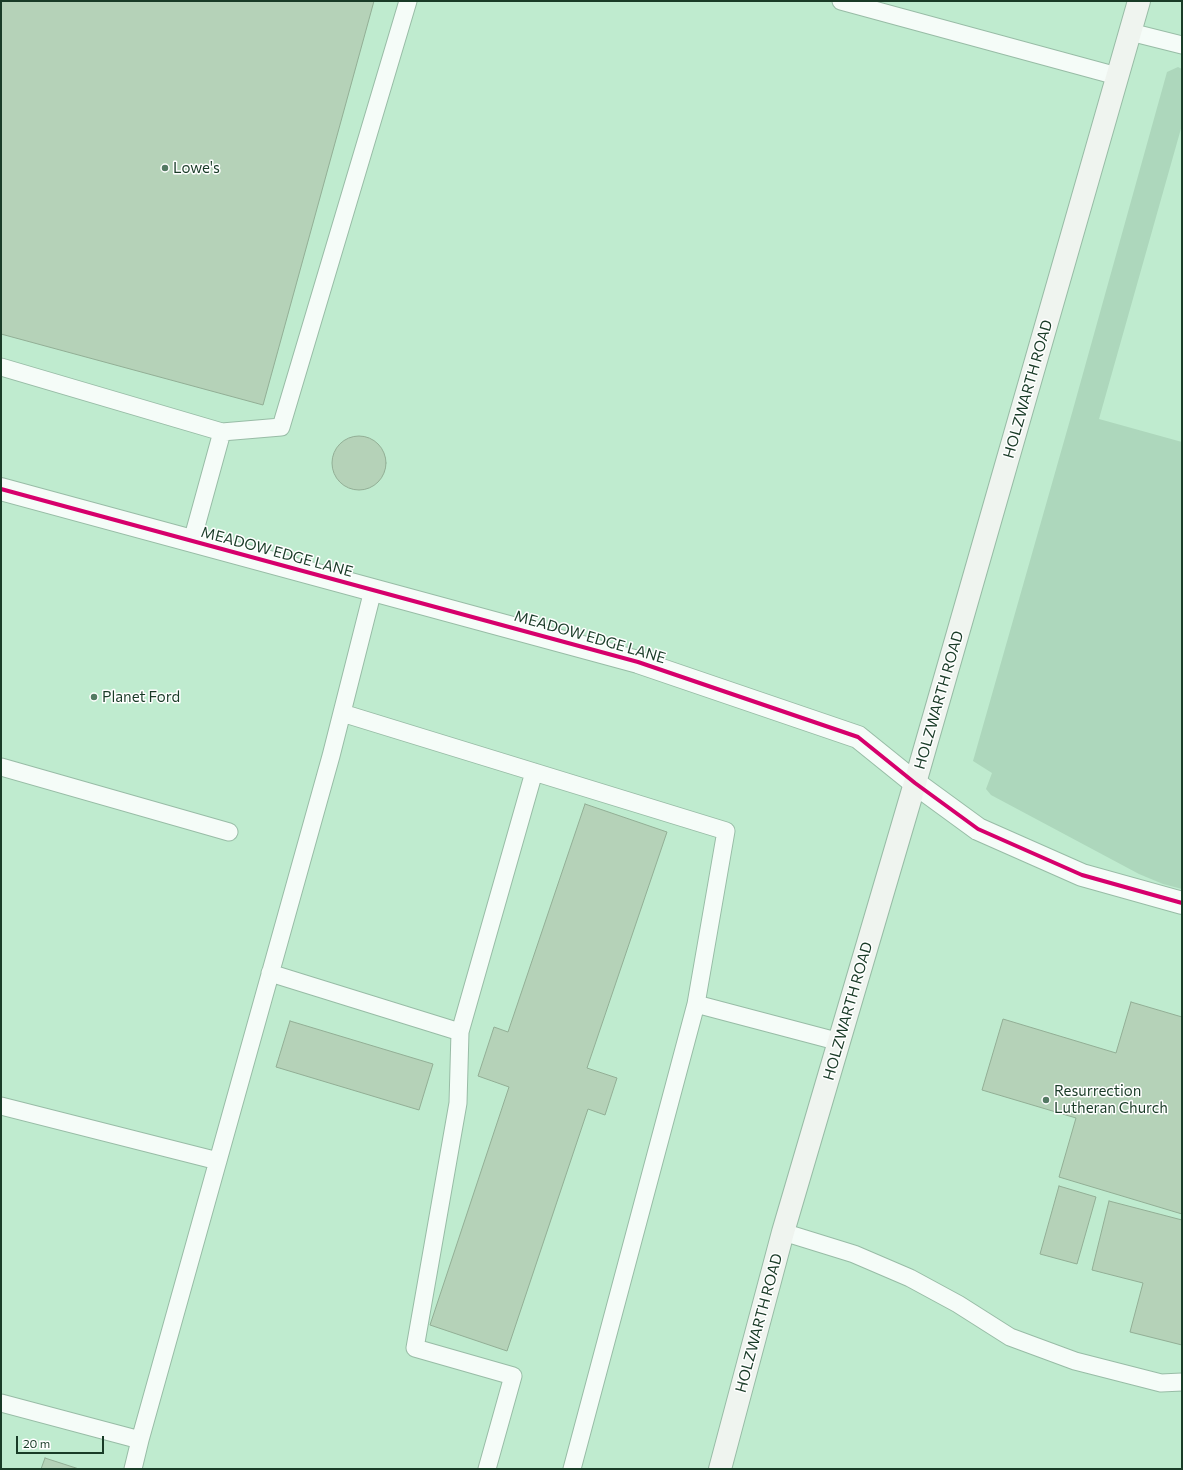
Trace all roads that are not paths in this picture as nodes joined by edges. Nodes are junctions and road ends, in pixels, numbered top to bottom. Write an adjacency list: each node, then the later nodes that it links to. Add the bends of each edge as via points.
1 (408, 1): 8 (lane, via 281,427)
2 (841, 1): 6 (lane)
3 (1139, 1): 4 (main road, HOLZWARTH ROAD)
4 (1130, 32): 5 (lane); 6 (main road, HOLZWARTH ROAD)
5 (1182, 45)
6 (1117, 76): 15 (main road, HOLZWARTH ROAD)
7 (1, 367): 8 (lane)
8 (222, 432): 10 (lane)
9 (1, 489): 10 (street, MEADOW EDGE LANE)
10 (192, 541): 11 (street, MEADOW EDGE LANE)
11 (373, 590): 12 (lane); 15 (street, MEADOW EDGE LANE, via 638,662 858,737)
12 (342, 713): 14 (lane); 18 (lane)
13 (1, 767): 16 (lane)
14 (534, 772): 19 (lane, via 726,831); 20 (lane)
15 (916, 783): 17 (street, MEADOW EDGE LANE, via 978,829 1082,875); 21 (main road, HOLZWARTH ROAD)
16 (229, 832)
17 (1182, 903)
18 (270, 973): 20 (lane); 23 (lane)
19 (696, 1004): 21 (lane); 30 (lane)
20 (460, 1032): 29 (lane, via 458,1103 415,1348 513,1376)
21 (840, 1042): 24 (main road, HOLZWARTH ROAD)
22 (1, 1106): 23 (lane)
23 (218, 1161): 27 (lane)
24 (783, 1232): 25 (lane, via 854,1254 910,1278 1010,1337 1068,1358 1161,1383); 31 (main road, HOLZWARTH ROAD)
25 (1182, 1382)
26 (1, 1403): 27 (lane)
27 (140, 1440): 28 (lane)
28 (133, 1469)
29 (487, 1469)
30 (572, 1469)
31 (720, 1469)

